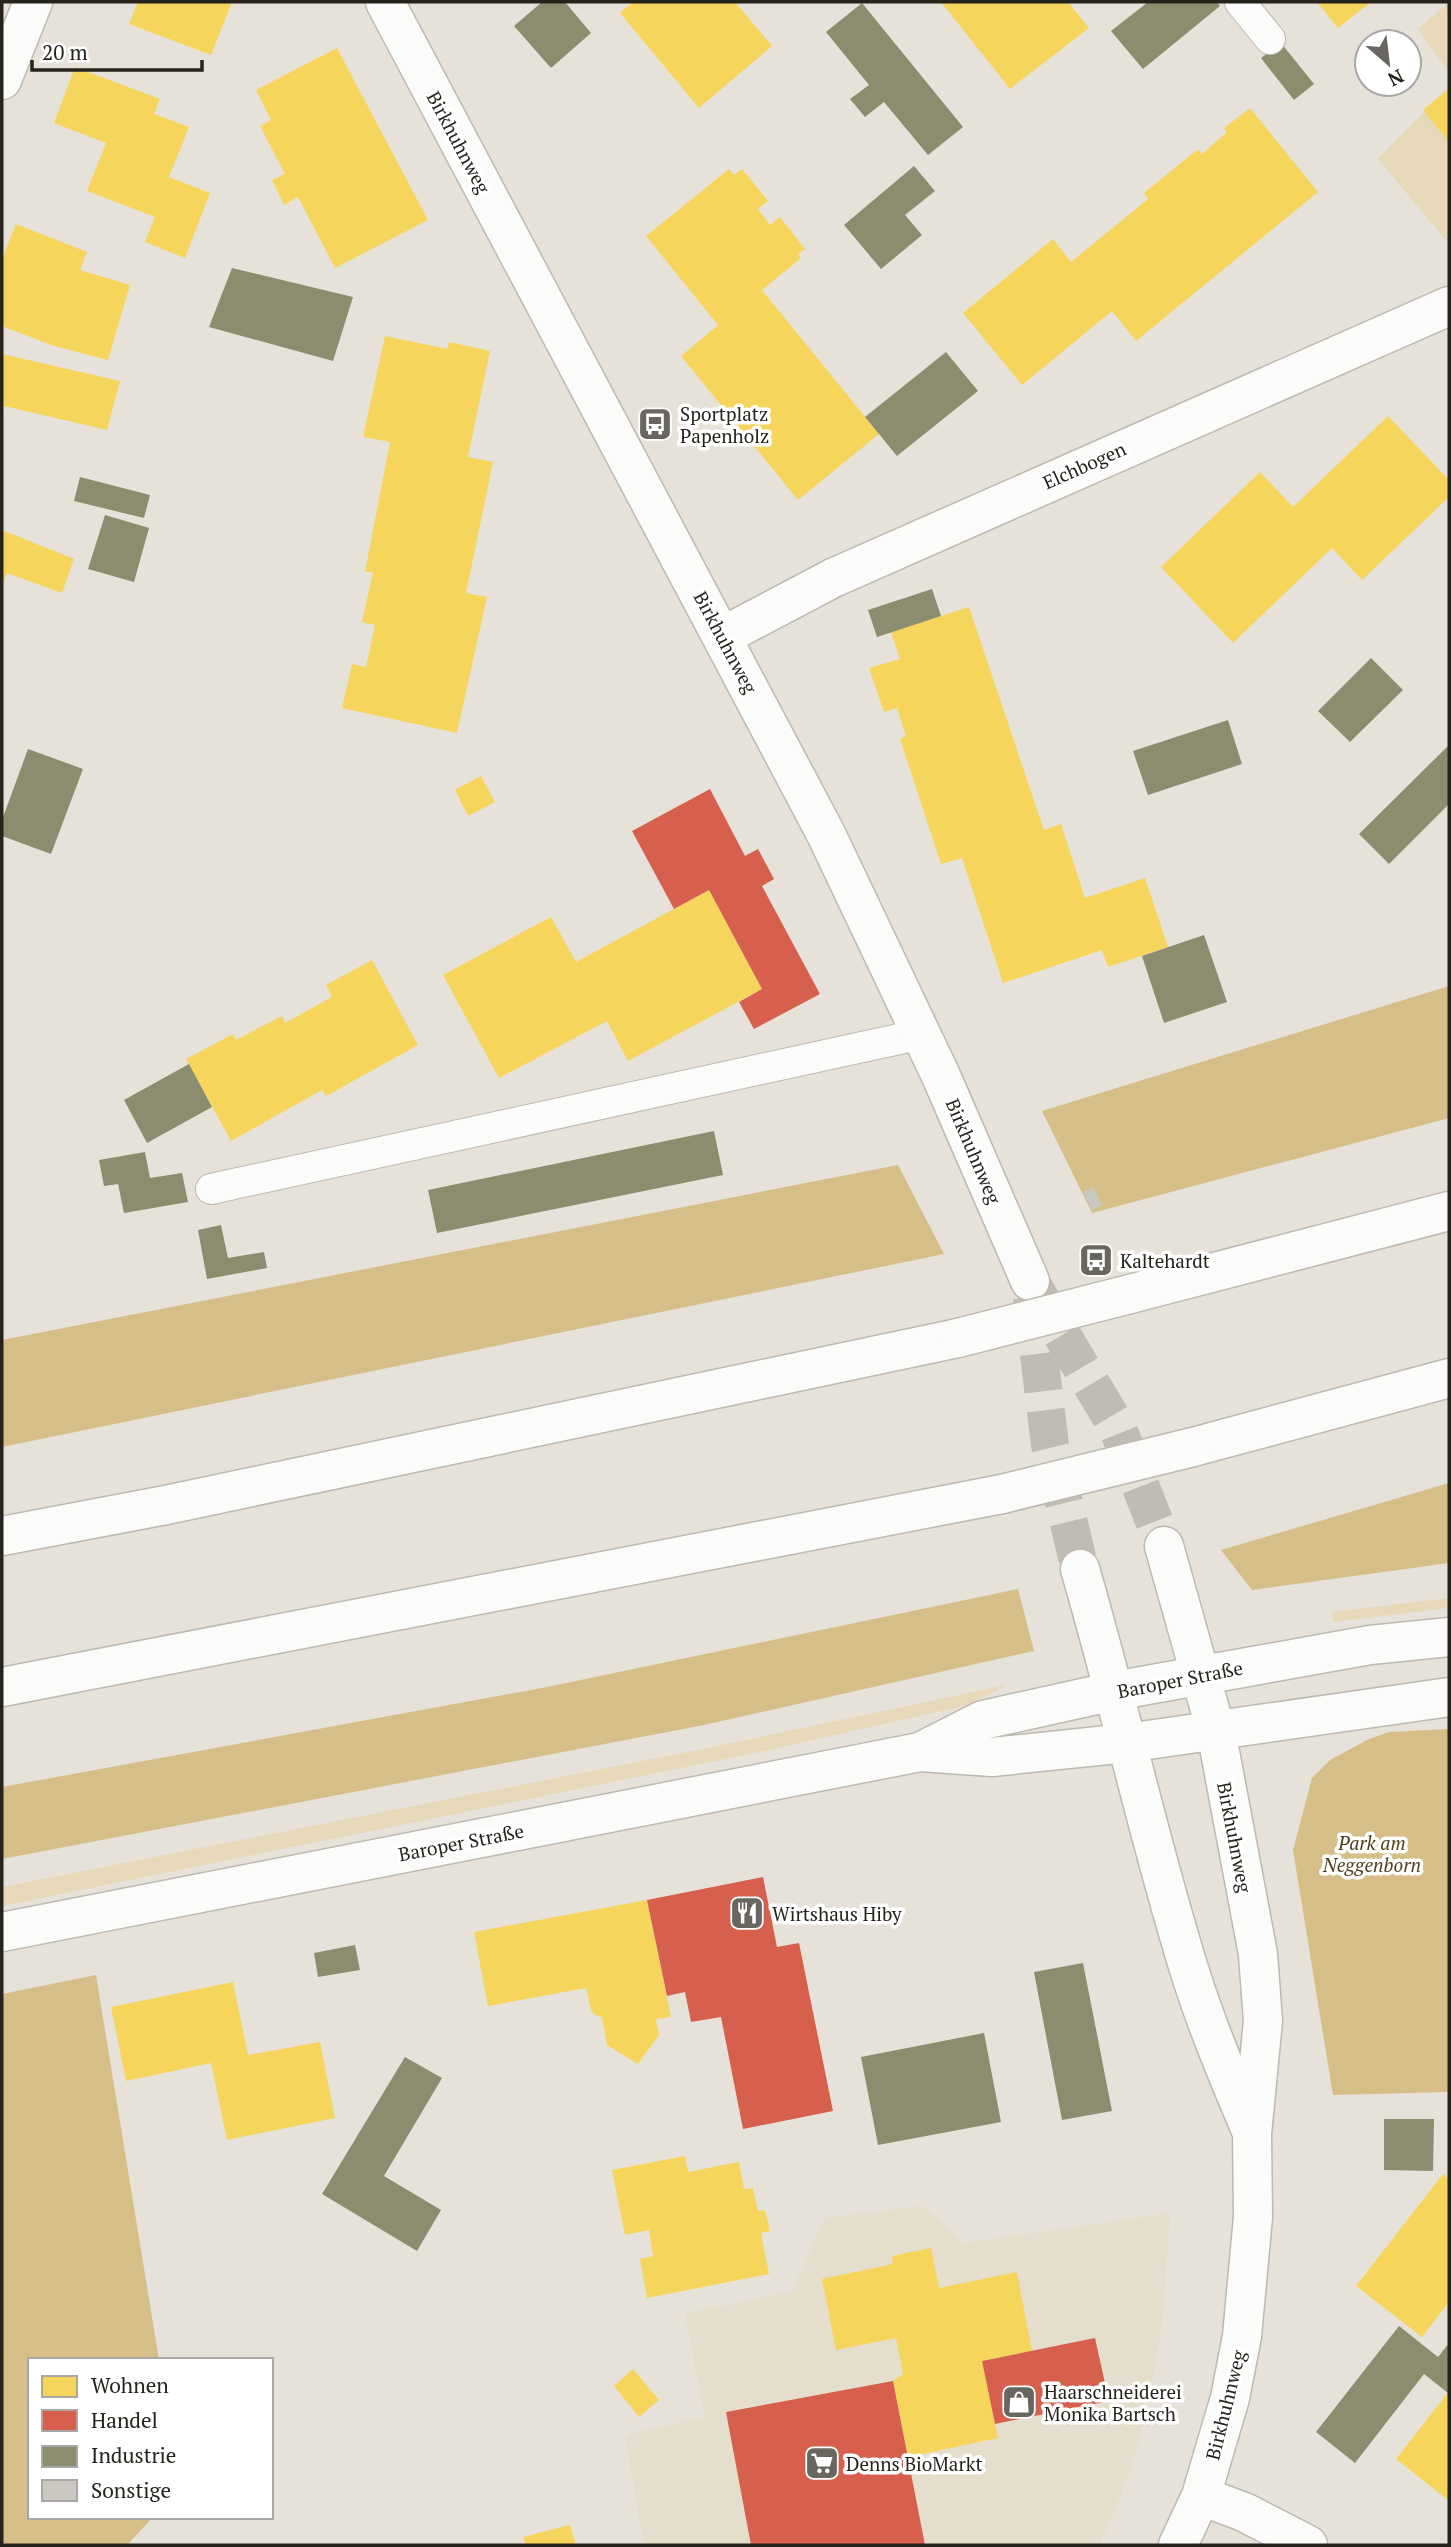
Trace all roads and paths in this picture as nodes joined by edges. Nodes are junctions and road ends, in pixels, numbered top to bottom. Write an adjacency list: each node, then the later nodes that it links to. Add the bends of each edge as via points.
1 (33, 2): 5 (main road)
2 (1240, 2): 4 (lane)
3 (399, 7): 7 (main road, Birkhuhnweg)
4 (1270, 39)
5 (2, 80)
6 (1449, 306): 7 (main road, Elchbogen, via 944,528)
7 (723, 636): 8 (main road, Birkhuhnweg, via 826,834)
8 (922, 1034): 9 (lane); 11 (main road, Birkhuhnweg)
9 (211, 1189)
10 (1449, 1211): 13 (main road, bridge, via 958,1338)
11 (1030, 1281)
12 (1449, 1378): 18 (main road, bridge, via 1002,1494)
13 (2, 1536)
14 (1164, 1546): 17 (main road, Birkhuhnweg)
15 (1080, 1569): 19 (main road, Birkhuhnweg)
16 (1449, 1637): 17 (main road, Baroper Straße, via 1370,1645)
17 (1199, 1674): 19 (main road, Baroper Straße); 21 (main road, Birkhuhnweg)
18 (2, 1687)
19 (1114, 1691): 22 (main road, Birkhuhnweg); 23 (main road, Baroper Straße, via 983,1720)
20 (1449, 1698): 21 (main road, Baroper Straße)
21 (1216, 1731): 22 (main road, Baroper Straße); 25 (main road, Birkhuhnweg, via 1258,1954 1263,2021)
22 (1127, 1743): 23 (main road, Baroper Straße, via 992,1757); 25 (main road, Birkhuhnweg, via 1189,1971)
23 (920, 1752): 24 (main road, Baroper Straße)
24 (2, 1933)
25 (1252, 2134): 26 (main road, Birkhuhnweg, via 1253,2217 1242,2336 1230,2398)
26 (1201, 2497): 27 (main road, Birkhuhnweg); 28 (main road, via 1244,2512)
27 (1178, 2545)
28 (1308, 2545)

